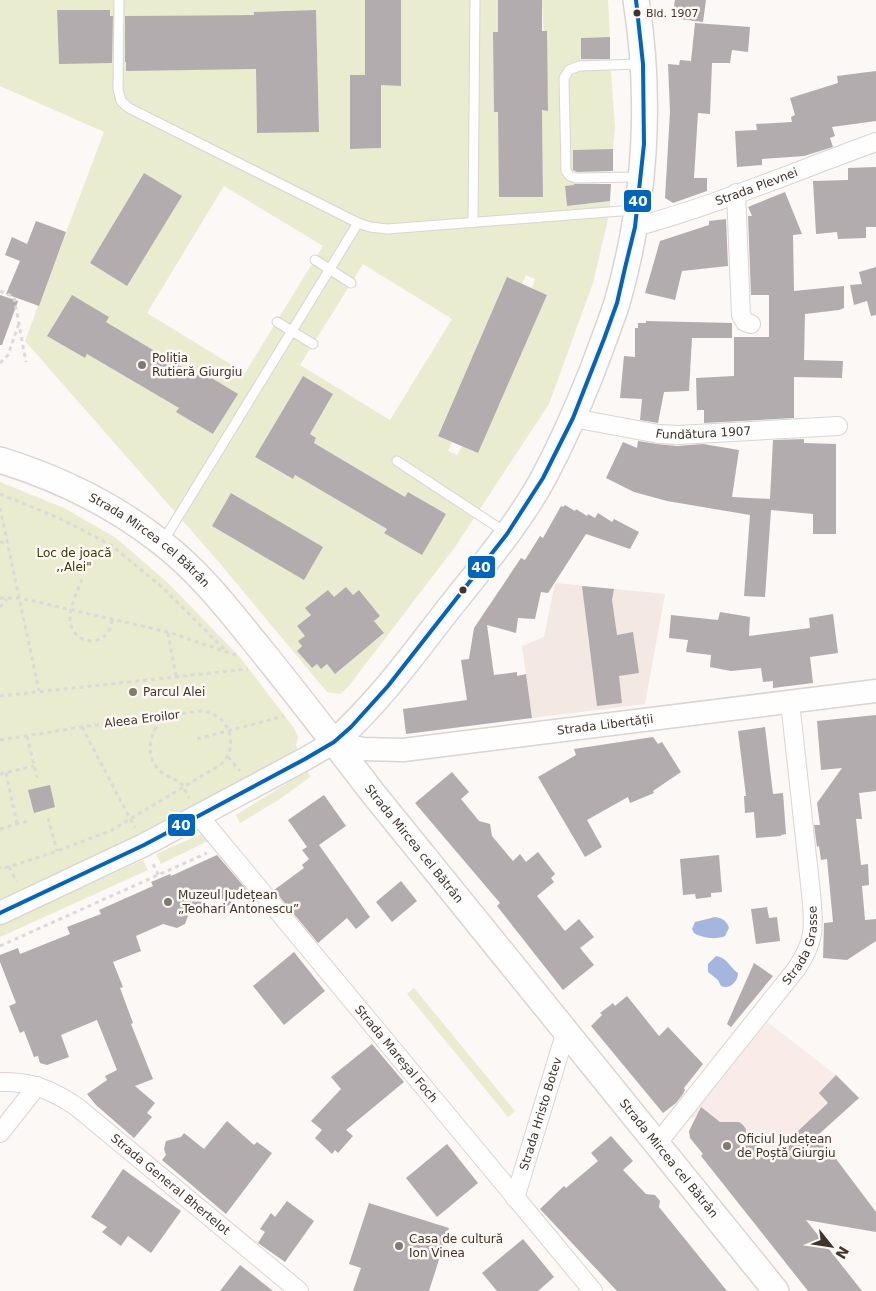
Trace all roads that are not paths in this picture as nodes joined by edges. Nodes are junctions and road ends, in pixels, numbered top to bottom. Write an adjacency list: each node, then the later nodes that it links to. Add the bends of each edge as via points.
1 (119, 0): 10 (lane, via 118,89 121,100 129,108)
2 (475, 0): 9 (lane)
3 (636, 0): 4 (main road)
4 (643, 64): 6 (main road); 6 (lane, via 579,66 569,70 564,78 566,171 576,178)
5 (876, 142): 7 (street, Strada Plevnei)
6 (641, 177): 8 (main road)
7 (736, 194): 8 (street, Strada Plevnei, via 658,221); 15 (street, via 741,315 744,322)
8 (636, 218): 9 (lane); 18 (main road, via 616,303)
9 (473, 222): 10 (lane, via 387,229)
10 (358, 223): 12 (lane)
11 (315, 260): 12 (lane)
12 (329, 270): 13 (lane); 16 (lane)
13 (351, 283)
14 (277, 322): 16 (lane)
15 (752, 324)
16 (292, 331): 17 (lane); 23 (lane)
17 (313, 344)
18 (573, 418): 19 (street, Fundătura 1907, via 678,435); 22 (main road, via 543,478)
19 (838, 426)
20 (0, 460): 23 (main road, Strada Mircea cel Bătrân, via 62,482)
21 (397, 461): 22 (lane)
22 (507, 534): 26 (main road, via 388,686)
23 (162, 543): 26 (main road, Strada Mircea cel Bătrân, via 222,602)
24 (876, 691): 25 (street, Strada Libertății)
25 (790, 702): 26 (street, Strada Libertății, via 403,750 362,749); 33 (street, Strada Grasse, via 811,893 811,944 797,968)
26 (334, 742): 27 (street); 29 (main road, Strada Mircea cel Bătrân)
27 (199, 816): 28 (street); 34 (street, Strada Mareșal Foch)
28 (0, 913)
29 (566, 1031): 33 (main road, Strada Mircea cel Bătrân); 34 (street, Strada Hristo Botev)
30 (0, 1082): 31 (street, Strada General Bhertelot)
31 (36, 1086): 32 (street); 35 (street, Strada General Bhertelot, via 57,1093 77,1107)
32 (0, 1133)
33 (657, 1144): 37 (main road, Strada Mircea cel Bătrân)
34 (514, 1198): 36 (street, Strada Mareșal Foch)
35 (291, 1288)
36 (593, 1291)
37 (776, 1291)

